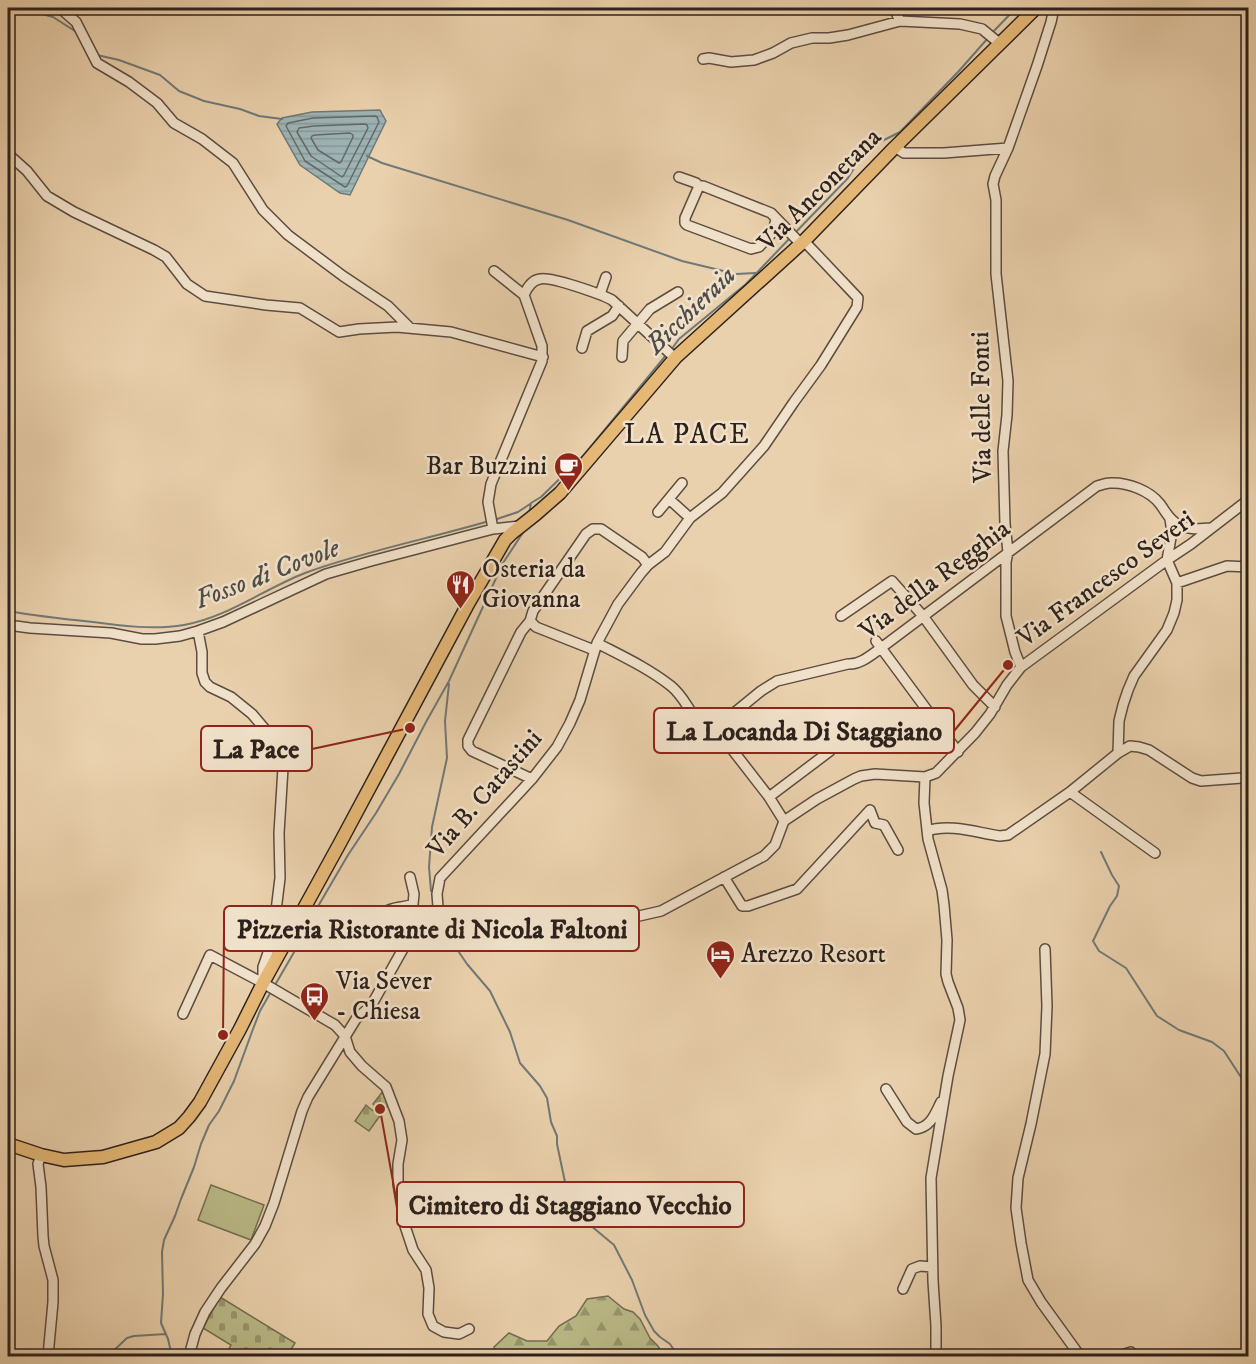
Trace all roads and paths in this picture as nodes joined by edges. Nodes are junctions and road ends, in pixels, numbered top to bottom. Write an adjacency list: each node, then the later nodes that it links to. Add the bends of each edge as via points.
1 (60, 8): 22 (street, via 76,22 97,63 129,81 157,103 174,123 233,163 263,210 288,235 388,306)
2 (894, 8): 5 (street)
3 (1036, 8): 6 (main road, Via Anconetana)
4 (1054, 8): 9 (street, Via delle Fonti)
5 (900, 21): 6 (street, via 960,24 983,30); 7 (street, via 848,35 791,43 754,60)
6 (997, 41): 8 (main road, Via Anconetana)
7 (703, 59)
8 (895, 147): 9 (street, via 904,153); 14 (main road, Via Anconetana)
9 (1008, 148): 39 (street, Via delle Fonti, via 993,184 996,274 1008,381 1003,451)
10 (8, 154): 22 (street, via 47,196 165,257 187,284 205,296 300,308 339,332)
11 (679, 177): 12 (street, Via B. Catastini)
12 (699, 186): 13 (street, Via B. Catastini, via 771,213); 13 (street, via 685,218 687,225 751,249 759,247 773,232)
13 (776, 219): 14 (street, Via B. Catastini)
14 (801, 242): 26 (main road, Via Anconetana); 31 (street, Via B. Catastini, via 858,298 857,307 764,447 722,493)
15 (494, 271): 19 (street)
16 (606, 277): 18 (street)
17 (678, 292): 21 (street, via 650,309)
18 (600, 294): 19 (street, via 542,278 532,283); 20 (street)
19 (524, 295): 24 (street)
20 (620, 306): 21 (street); 23 (street, via 587,332)
21 (638, 323): 25 (street, via 623,341); 26 (street)
22 (410, 328): 24 (street, via 451,332)
23 (582, 348)
24 (543, 357): 33 (street, via 491,484)
25 (622, 357)
26 (675, 358): 34 (main road, Via Anconetana, via 560,493)
27 (682, 483): 28 (street)
28 (669, 499): 30 (street); 31 (street)
29 (1248, 500): 36 (street, Via Francesco Severi)
30 (658, 512)
31 (690, 518): 41 (street, Via B. Catastini, via 661,555)
32 (1170, 519): 35 (street, Via della Regghia); 37 (street); 39 (street, Via della Regghia, via 1159,502 1141,490 1110,483 1086,493)
33 (492, 526): 34 (street); 48 (street, via 326,574)
34 (520, 526): 71 (main road, Via Anconetana, via 500,547 473,595 340,843)
35 (1180, 526): 36 (street); 38 (street, Via della Regghia)
36 (1211, 528): 38 (street, Via Francesco Severi)
37 (1172, 532): 38 (street); 40 (street)
38 (1188, 545): 40 (street, Via Francesco Severi)
39 (1008, 552): 45 (street, Via della Regghia); 51 (street, Via delle Fonti, via 1006,616)
40 (1167, 560): 43 (street); 51 (street, Via Francesco Severi)
41 (648, 565): 46 (street, via 642,556 601,529 593,529 550,585); 50 (street, Via B. Catastini, via 618,604)
42 (1248, 567): 43 (street, via 1227,566)
43 (1177, 583): 56 (street, via 1172,621 1134,676 1122,705)
44 (841, 616): 45 (street, via 892,581)
45 (923, 616): 49 (street, Via della Regghia); 52 (street, via 973,685)
46 (530, 621): 50 (street, via 536,627); 59 (street, via 467,743 472,751)
47 (8, 625): 48 (street, via 142,639)
48 (198, 631): 71 (street, via 205,681 252,714 280,747 282,756 280,879 270,947 263,967)
49 (879, 644): 53 (street, Via della Regghia, via 852,665 777,681 723,722); 55 (street)
50 (596, 647): 53 (street, via 626,657 672,687 702,725); 59 (street, Via B. Catastini, via 570,723)
51 (1021, 667): 52 (street, Via Francesco Severi)
52 (995, 707): 55 (street, Via Francesco Severi)
53 (721, 732): 61 (street)
54 (830, 751): 61 (street)
55 (957, 752): 57 (street, Via Francesco Severi, via 936,773)
56 (1118, 753): 58 (street, via 1130,746 1149,750 1201,781); 60 (street)
57 (925, 777): 62 (street, via 861,776); 63 (street)
58 (1242, 778)
59 (532, 779): 68 (street, Via B. Catastini, via 440,878)
60 (1070, 792): 63 (street, via 1008,835 947,828); 65 (street)
61 (769, 797): 62 (street)
62 (784, 821): 67 (street, via 771,850)
63 (927, 831): 76 (street, via 944,905 946,974 960,1020)
64 (898, 850): 67 (street, via 884,825 874,823 870,810 797,889 742,906)
65 (1155, 853)
66 (410, 877): 69 (street, via 413,904 390,909 376,924)
67 (724, 877): 68 (street, via 661,911 639,916)
68 (439, 919): 69 (street, via 422,926)
69 (402, 948): 73 (street, via 371,1005)
70 (1046, 949): 89 (street, via 1045,1054 1018,1178 1016,1208 1028,1280)
71 (269, 987): 72 (street, via 210,955); 74 (street); 81 (main road, Via Anconetana, via 240,1029 200,1102 179,1128 156,1142 103,1157 64,1160)
72 (183, 1014)
73 (356, 1019): 74 (street); 75 (street)
74 (328, 1020): 75 (street)
75 (345, 1036): 84 (street, via 350,1052 386,1087 399,1121 402,1140 398,1184 405,1227 426,1270 428,1314 433,1326 459,1334); 87 (street, via 302,1111 265,1226 205,1312)
76 (947, 1082): 78 (street, via 934,1117); 82 (street, via 932,1178)
77 (886, 1089): 78 (street, via 907,1122)
78 (921, 1128): 79 (street)
79 (921, 1140)
80 (8, 1144): 81 (main road, Via Anconetana)
81 (41, 1155): 86 (street, via 38,1164 43,1236 53,1280)
82 (932, 1267): 83 (street, via 912,1269); 88 (street)
83 (903, 1290)
84 (470, 1329)
85 (1131, 1352): 90 (street)
86 (48, 1356)
87 (189, 1356)
88 (936, 1356)
89 (1080, 1356)
90 (1119, 1356)

